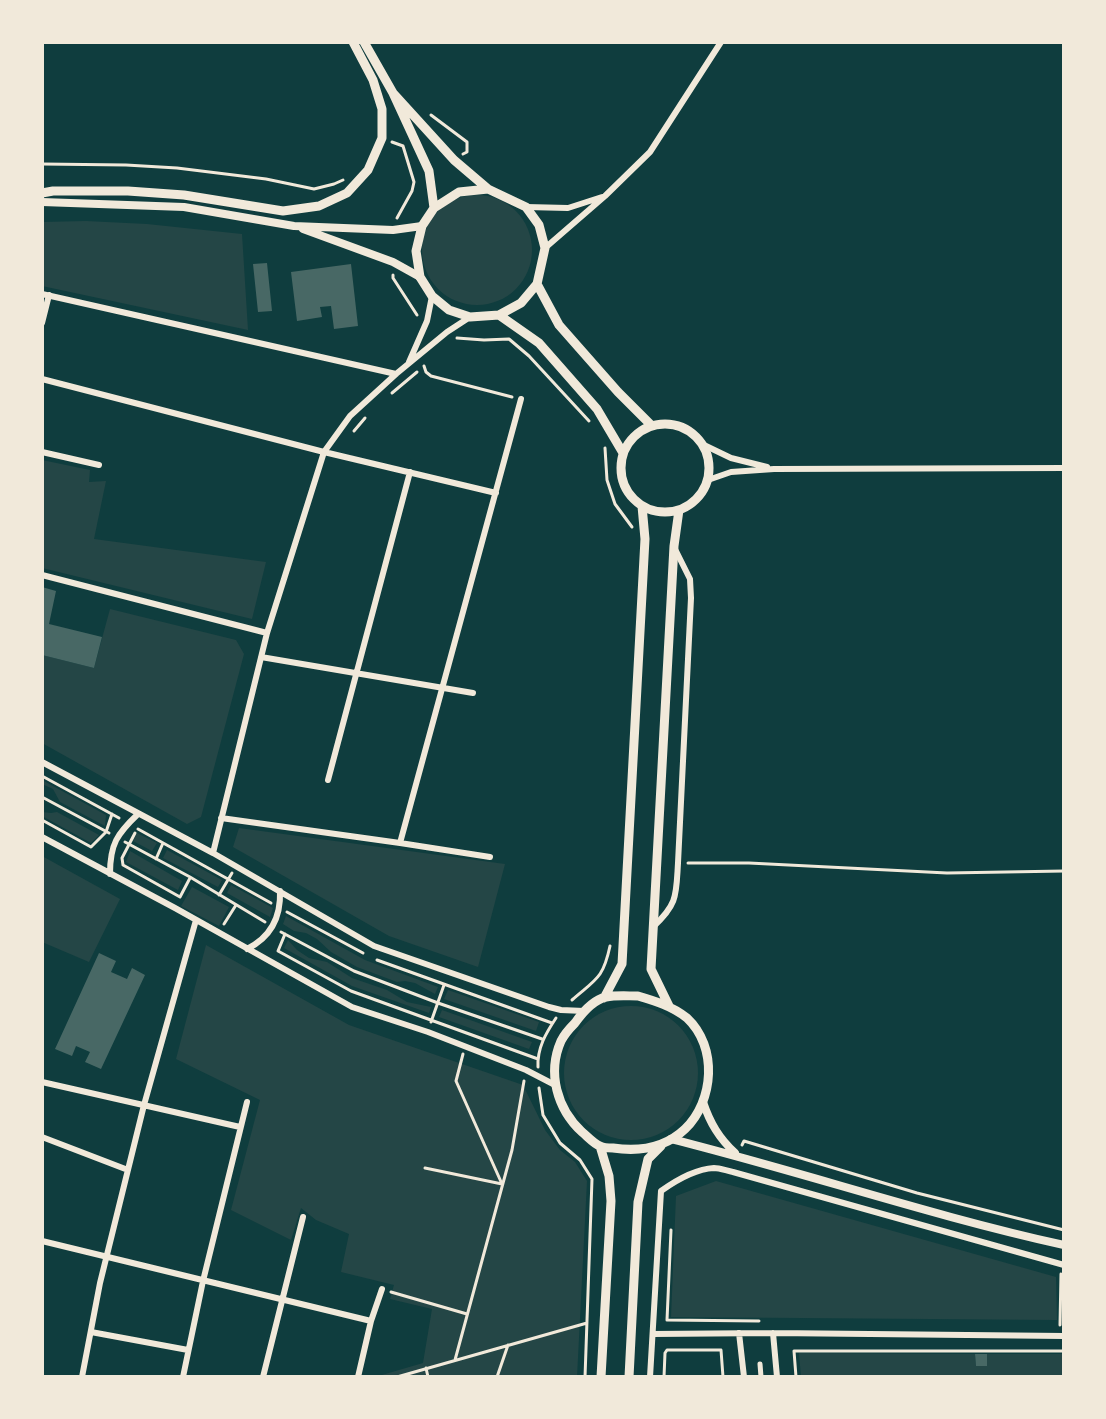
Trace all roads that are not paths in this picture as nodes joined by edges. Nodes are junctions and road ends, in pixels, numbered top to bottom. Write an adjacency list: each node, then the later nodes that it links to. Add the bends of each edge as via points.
1 (353, 42): 6 (main road, via 373,80 382,109 382,138 368,170 347,193 319,206 283,211 184,195)
2 (364, 42): 4 (main road)
3 (721, 42): 7 (street, via 651,152)
4 (393, 93): 5 (main road, via 454,160); 10 (main road, via 429,171)
5 (488, 189): 9 (main road); 10 (main road, via 459,192)
6 (42, 193)
7 (605, 196): 9 (street, via 568,208); 13 (street)
8 (42, 202): 11 (street, via 184,207)
9 (526, 207): 13 (main road, via 539,225)
10 (434, 208): 12 (main road)
11 (294, 226): 12 (street, via 393,230); 14 (street, via 393,262)
12 (422, 226): 14 (main road, via 416,251)
13 (545, 248): 15 (main road)
14 (420, 277): 17 (main road)
15 (537, 284): 18 (main road, via 521,303); 25 (main road, via 559,325)
16 (45, 294): 20 (street); 22 (street)
17 (432, 296): 19 (main road, via 449,310); 21 (street, via 427,321)
18 (499, 315): 19 (main road); 29 (main road, via 539,344 597,409)
19 (470, 317): 21 (street)
20 (42, 323)
21 (407, 365): 22 (street)
22 (396, 374): 28 (street, via 350,416)
23 (42, 379): 28 (street)
24 (521, 399): 35 (street)
25 (651, 425): 26 (main road, via 671,424 690,431); 29 (main road, via 634,436)
26 (704, 445): 32 (street, via 730,458); 34 (main road, via 709,462)
27 (42, 452): 30 (street)
28 (324, 452): 33 (street); 40 (street)
29 (623, 453): 36 (main road, via 624,482)
30 (99, 465)
31 (1064, 468): 32 (street)
32 (774, 469): 34 (street, via 731,472)
33 (410, 472): 35 (street); 42 (street)
34 (708, 480): 37 (main road, via 697,499)
35 (496, 493): 43 (street)
36 (642, 506): 37 (main road, via 660,512); 58 (main road, via 645,539 622,964)
37 (679, 510): 38 (main road)
38 (674, 546): 56 (main road); 56 (street, via 690,579 691,598 678,863 674,904)
39 (42, 575): 40 (street)
40 (267, 633): 41 (street)
41 (261, 657): 42 (street); 48 (street)
42 (355, 673): 43 (street); 46 (street)
43 (442, 688): 44 (street); 50 (street)
44 (473, 693)
45 (42, 762): 47 (street)
46 (328, 780)
47 (138, 814): 51 (street); 53 (street, via 116,837)
48 (221, 818): 50 (street); 51 (street)
49 (42, 837): 53 (street)
50 (400, 843): 52 (street)
51 (213, 853): 54 (street)
52 (490, 857)
53 (110, 874): 55 (street)
54 (280, 891): 57 (street, via 273,927 260,942); 60 (street, via 374,946 561,1010)
55 (196, 920): 57 (street); 65 (street)
56 (653, 928): 59 (main road, via 651,969)
57 (247, 949): 62 (street, via 352,1007 428,1032)
58 (604, 998): 59 (main road, via 638,996); 60 (main road)
59 (669, 1006): 64 (main road, via 688,1019 704,1042 709,1064)
60 (584, 1011): 62 (main road, via 561,1040 554,1065)
61 (42, 1082): 65 (street)
62 (555, 1085): 69 (main road, via 567,1116)
63 (247, 1102): 66 (street)
64 (704, 1102): 68 (main road, via 684,1129); 70 (street, via 708,1119 722,1142)
65 (144, 1105): 66 (street); 71 (street)
66 (240, 1127): 77 (street)
67 (42, 1137): 71 (street)
68 (667, 1141): 69 (main road, via 638,1150); 70 (street); 93 (main road, via 648,1159 638,1202)
69 (600, 1146): 92 (main road, via 611,1201)
70 (738, 1155): 74 (street)
71 (128, 1170): 75 (street)
72 (303, 1217): 79 (street)
73 (42, 1241): 75 (street)
74 (1064, 1245)
75 (106, 1258): 77 (street); 81 (street)
76 (1064, 1265): 84 (street, via 715,1168 697,1172 661,1191)
77 (203, 1281): 79 (street); 86 (street)
78 (382, 1289): 80 (street)
79 (283, 1300): 80 (street); 90 (street)
80 (371, 1321): 91 (street)
81 (91, 1332): 86 (street); 88 (street)
82 (739, 1333): 83 (street); 84 (street); 95 (street)
83 (773, 1333): 85 (street); 97 (street)
84 (653, 1334): 94 (street)
85 (1064, 1336)
86 (188, 1350): 89 (street)
87 (760, 1364): 96 (street)
88 (82, 1377)
89 (183, 1377)
90 (263, 1377)
91 (358, 1377)
92 (601, 1377)
93 (629, 1377)
94 (650, 1377)
95 (744, 1377)
96 (761, 1377)
97 (777, 1377)

